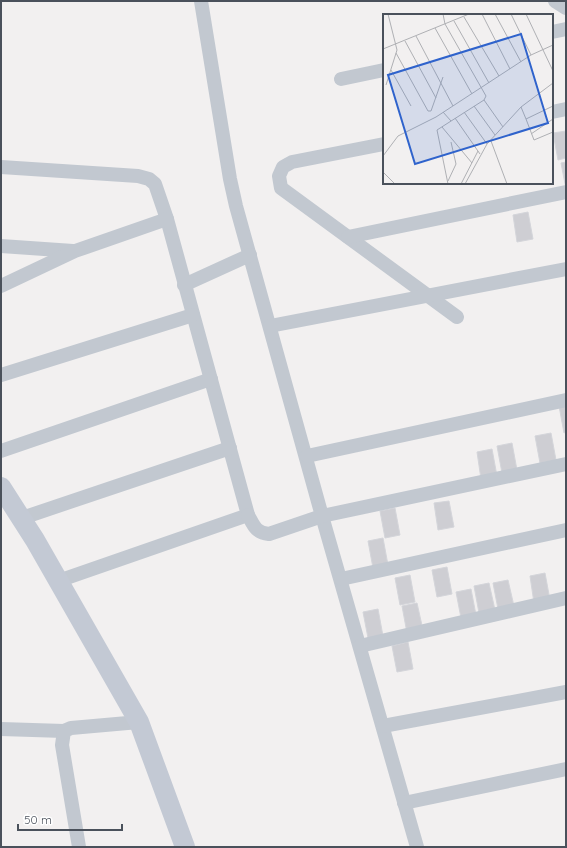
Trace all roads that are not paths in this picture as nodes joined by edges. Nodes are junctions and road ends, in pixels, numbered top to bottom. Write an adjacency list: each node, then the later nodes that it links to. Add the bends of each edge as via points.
1 (201, 1): 17 (street, via 230,179)
2 (555, 1): 3 (street)
3 (566, 8)
4 (566, 29): 5 (street)
5 (553, 32)
6 (383, 70): 7 (street)
7 (341, 80)
8 (566, 109): 9 (street)
9 (553, 112)
10 (383, 144): 14 (street, via 292,162 283,167 279,176 281,188)
11 (1, 167): 13 (street, via 144,177 155,184)
12 (566, 192): 14 (street)
13 (167, 219): 16 (street); 19 (street)
14 (348, 237): 21 (street)
15 (1, 246): 16 (street)
16 (75, 251): 20 (street)
17 (250, 255): 19 (street); 24 (street)
18 (566, 269): 21 (street)
19 (184, 284): 22 (street)
20 (1, 286)
21 (428, 296): 23 (street); 24 (street)
22 (193, 315): 25 (street); 26 (street)
23 (457, 317)
24 (270, 326): 30 (street)
25 (1, 375)
26 (211, 379): 28 (street); 29 (street)
27 (566, 400): 30 (street)
28 (230, 448): 33 (street); 35 (street)
29 (1, 452)
30 (306, 456): 34 (street)
31 (566, 464): 34 (street)
32 (1, 487): 35 (street)
33 (248, 515): 34 (street, via 260,533 269,534); 38 (street)
34 (322, 516): 37 (street)
35 (22, 518): 38 (street)
36 (566, 530): 37 (street)
37 (341, 579): 40 (street)
38 (58, 581): 42 (street)
39 (566, 598): 40 (street)
40 (360, 646): 43 (street)
41 (566, 692): 43 (street)
42 (139, 722): 45 (street, via 71,728); 49 (street)
43 (383, 726): 47 (street)
44 (1, 729): 45 (street)
45 (64, 731): 48 (street, via 62,745)
46 (566, 769): 47 (street)
47 (404, 803): 50 (street)
48 (79, 847)
49 (185, 847)
50 (418, 847)

